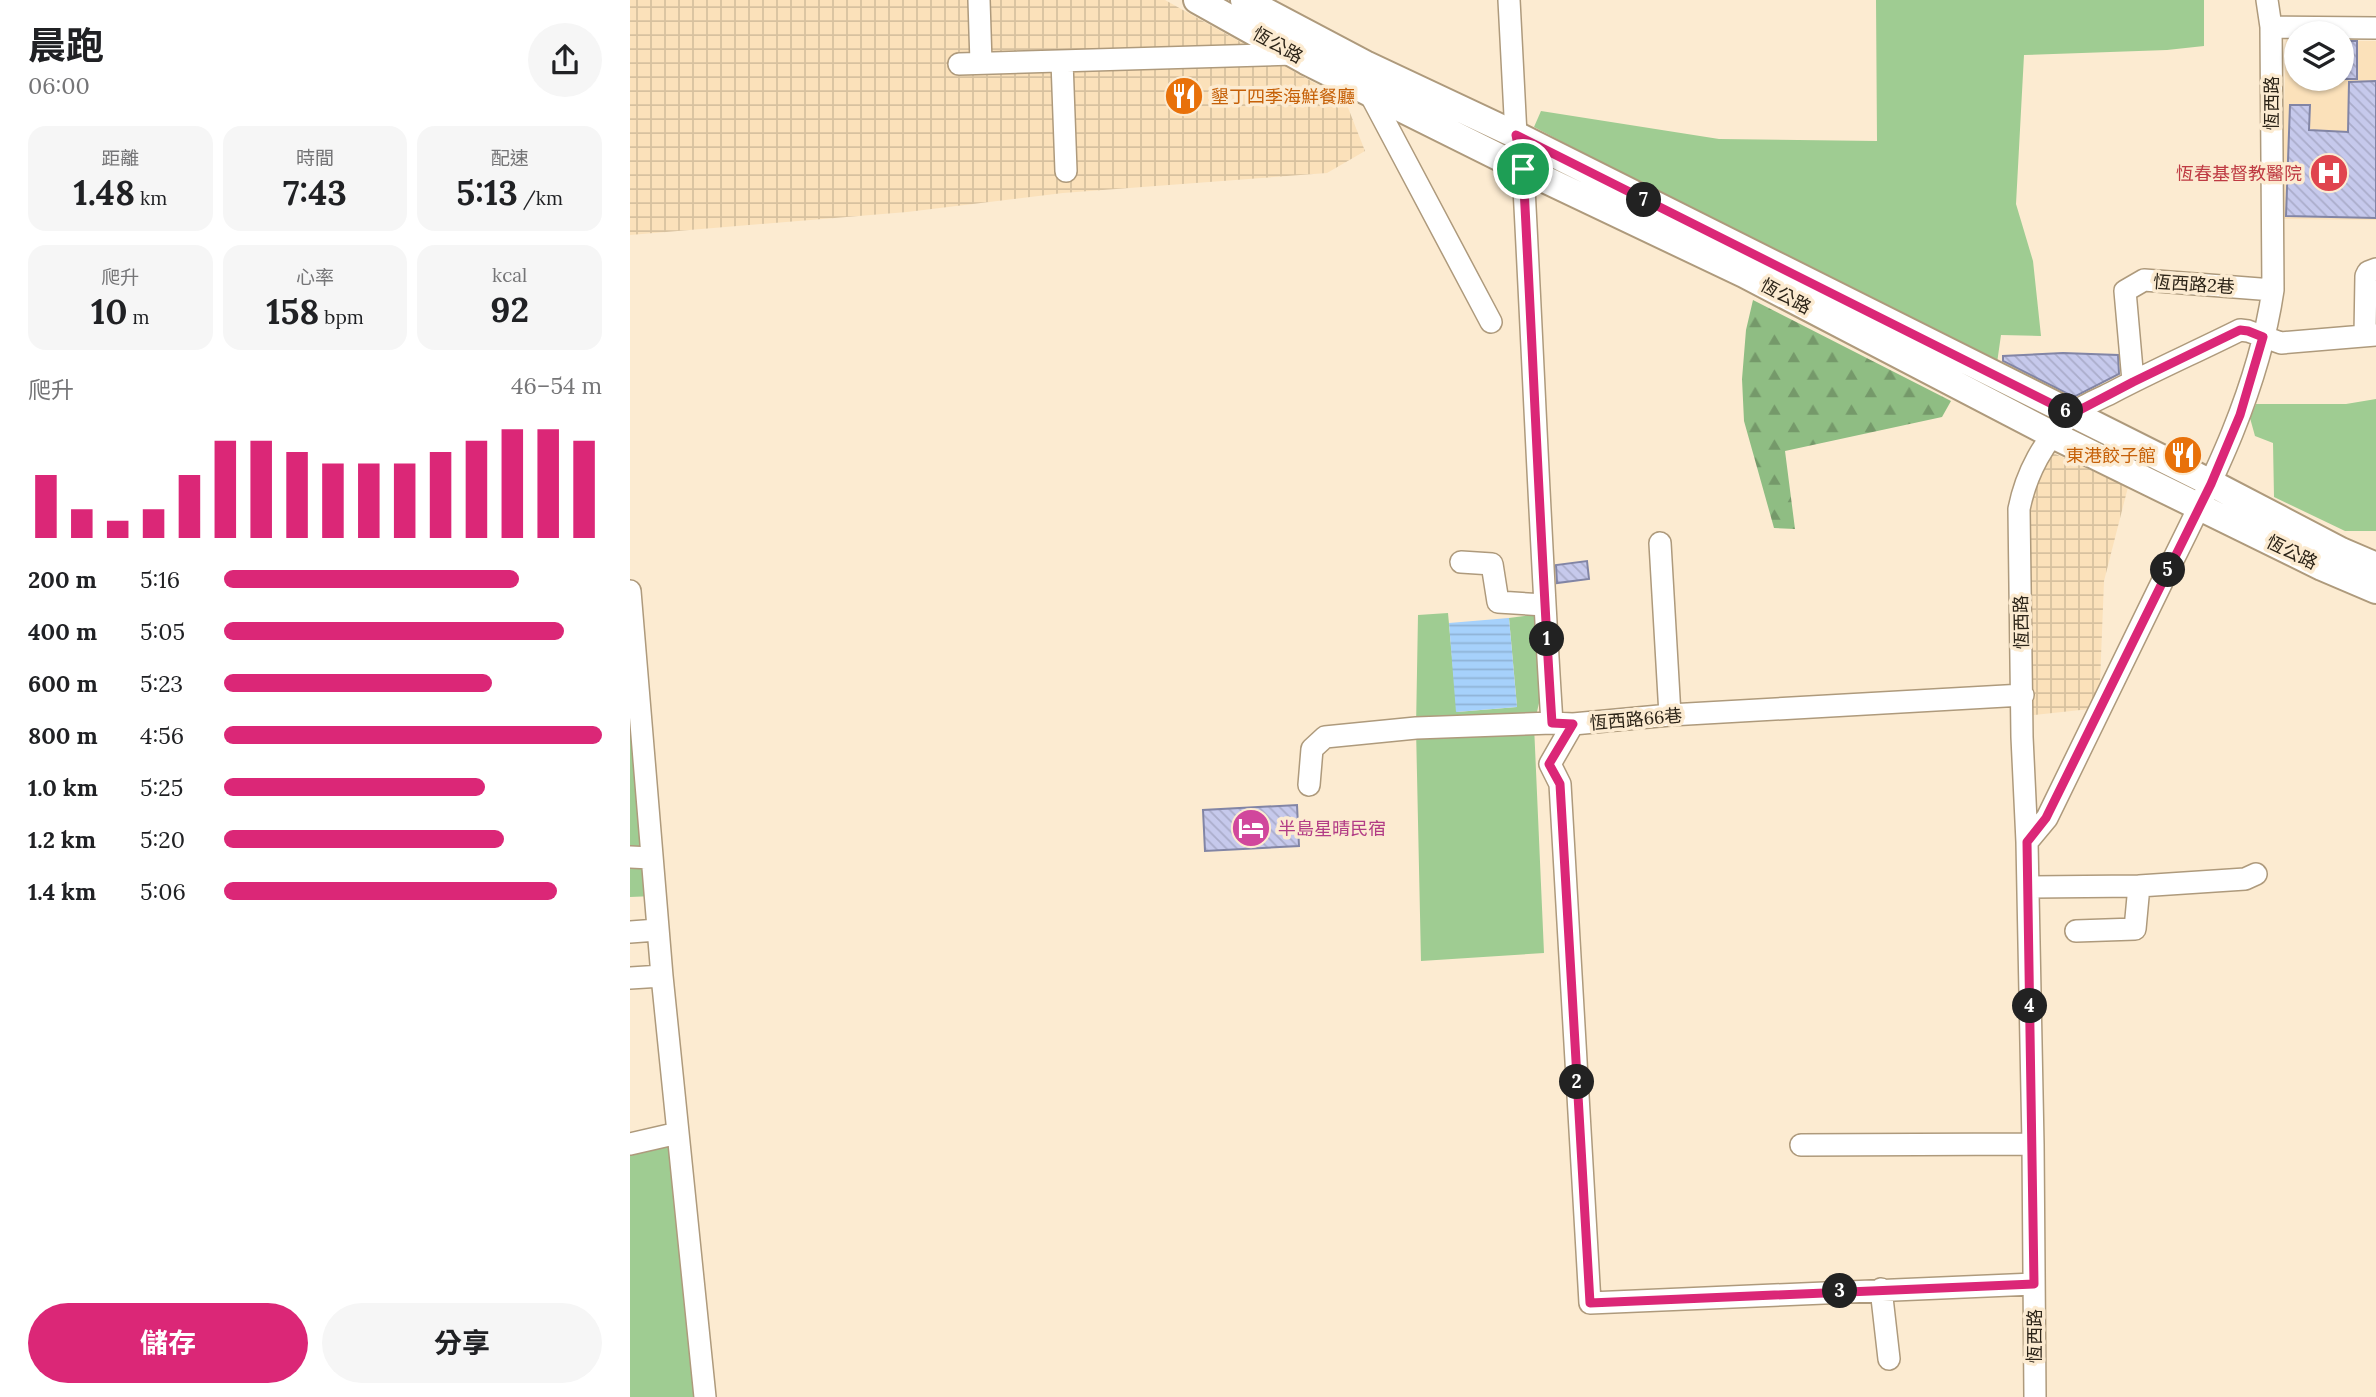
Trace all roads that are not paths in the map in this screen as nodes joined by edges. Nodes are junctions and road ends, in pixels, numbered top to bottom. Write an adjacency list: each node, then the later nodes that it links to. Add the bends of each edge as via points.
1 (979, 0): 11 (street)
2 (1197, 0): 8 (main road, 恆公路)
3 (1244, 0): 13 (main road, 恆公路, via 1365,64)
4 (1510, 0): 13 (street)
5 (2267, 0): 6 (street, 恆西路)
6 (2271, 27): 7 (street); 17 (street, 恆西路)
7 (2376, 28)
8 (1294, 54): 9 (street); 12 (main road, 恆公路)
9 (1062, 61): 11 (street); 15 (street)
10 (959, 64): 11 (street)
11 (981, 64)
12 (1369, 92): 14 (main road, 恆公路); 18 (street)
13 (1516, 135): 14 (street); 22 (main road, 恆公路)
14 (1523, 169): 23 (main road, 恆公路, via 1744,274); 30 (street)
15 (1066, 171)
16 (2376, 270): 19 (street, via 2366,275)
17 (2273, 290): 20 (street, 恆西路); 21 (street, 恆西路2巷, via 2144,280 2134,284 2125,291)
18 (1491, 322)
19 (2370, 335): 20 (street, via 2281,343)
20 (2263, 337): 21 (street, 恆西路, via 2240,330); 24 (street, via 2240,415)
21 (2133, 382): 22 (street, 恆西路)
22 (2072, 414): 23 (street, 恆西路); 24 (main road, 恆公路)
23 (2053, 435): 24 (main road, 恆公路); 31 (street, 恆西路, via 2023,488 2019,509)
24 (2205, 495): 27 (main road, 恆公路); 28 (main road, 恆公路, via 2322,567); 35 (street, via 2046,818)
25 (1660, 543): 32 (street)
26 (1461, 562): 30 (street, via 1492,564 1498,602)
27 (2376, 566)
28 (2376, 590)
29 (630, 591): 36 (street)
30 (1544, 605): 33 (street)
31 (2023, 695): 32 (street, 恆西路66巷); 35 (street, 恆西路)
32 (1670, 715): 33 (street, 恆西路66巷)
33 (1563, 724): 34 (street, 恆西路66巷, via 1416,728 1325,737 1312,749); 50 (street, via 1549,764 1560,784 1590,1303)
34 (1309, 785)
35 (2027, 842): 39 (street, 恆西路)
36 (640, 858): 40 (street)
37 (2256, 874): 38 (street, via 2245,879)
38 (2139, 886): 39 (street); 41 (street, via 2135,929)
39 (2028, 887): 47 (street, 恆西路)
40 (657, 930): 42 (street); 43 (street)
41 (2076, 931)
42 (630, 932)
43 (662, 976): 44 (street); 45 (street)
44 (630, 978)
45 (678, 1133): 46 (street); 52 (street)
46 (630, 1144)
47 (2033, 1144): 48 (street); 49 (street, 恆西路)
48 (1801, 1145)
49 (2034, 1284): 50 (street); 53 (street, 恆西路)
50 (1881, 1289): 51 (street)
51 (1889, 1359)
52 (705, 1397)
53 (2035, 1397)

